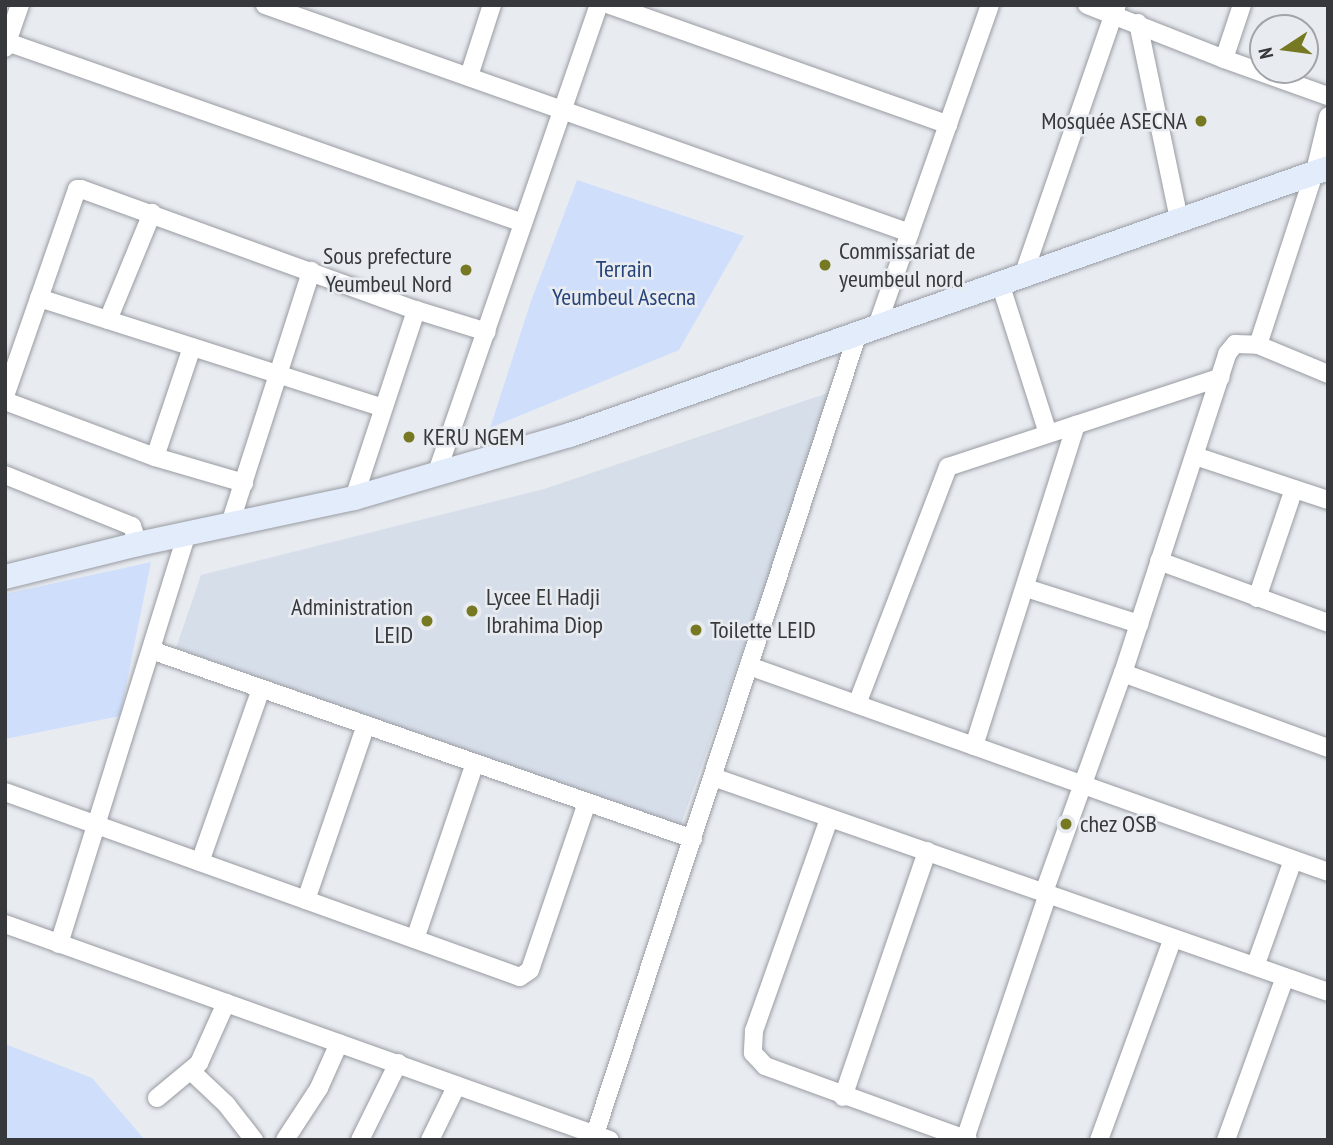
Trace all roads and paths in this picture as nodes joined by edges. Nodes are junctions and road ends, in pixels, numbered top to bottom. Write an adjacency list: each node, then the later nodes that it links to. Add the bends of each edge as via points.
1 (20, 5): 11 (street)
2 (265, 5): 13 (street)
3 (492, 5): 13 (street)
4 (599, 5): 15 (street)
5 (610, 5): 17 (street)
6 (1087, 5): 9 (street)
7 (1242, 5): 12 (street)
8 (988, 6): 17 (street)
9 (1115, 9): 10 (street); 24 (street)
10 (1138, 23): 12 (street); 20 (street)
11 (6, 45): 21 (street)
12 (1224, 60): 14 (street)
13 (469, 76): 15 (street)
14 (1328, 96)
15 (563, 109): 21 (street); 22 (street)
16 (1328, 117): 18 (street)
17 (948, 125): 22 (street)
18 (1321, 169): 20 (main road); 30 (street)
19 (152, 214): 23 (street); 25 (street, via 77,189); 27 (street)
20 (1179, 219): 24 (main road)
21 (523, 223): 29 (street)
22 (910, 233): 28 (street)
23 (311, 271): 26 (street); 32 (street)
24 (1012, 279): 28 (main road); 38 (street)
25 (40, 298): 27 (street); 35 (street)
26 (416, 310): 29 (street); 36 (street)
27 (107, 320): 31 (street)
28 (868, 330): 42 (main road, via 569,435); 57 (street)
29 (488, 332): 42 (street)
30 (1258, 345): 33 (street); 34 (street, via 1234,344)
31 (192, 347): 32 (street); 40 (street)
32 (279, 374): 36 (street); 43 (street)
33 (1328, 374)
34 (1221, 377): 37 (street); 39 (street)
35 (5, 398): 40 (street)
36 (383, 408): 45 (street)
37 (1076, 425): 38 (street); 52 (street)
38 (1048, 433): 60 (street, via 948,467)
39 (1195, 456): 44 (street); 50 (street)
40 (155, 457): 43 (street)
41 (5, 475): 49 (street, via 132,526)
42 (436, 475): 45 (main road)
43 (244, 483): 47 (street)
44 (1294, 489): 46 (street); 53 (street)
45 (354, 498): 47 (main road)
46 (1328, 500)
47 (230, 524): 48 (main road)
48 (187, 534): 49 (main road); 56 (street)
49 (138, 544): 51 (main road)
50 (1158, 561): 53 (street); 55 (street)
51 (5, 576)
52 (1026, 588): 55 (street); 62 (street)
53 (1257, 598): 54 (street)
54 (1328, 623)
55 (1139, 624): 58 (street)
56 (151, 650): 59 (street); 70 (street)
57 (749, 666): 60 (street); 65 (street)
58 (1123, 673): 63 (street); 66 (street)
59 (261, 688): 61 (street); 74 (street)
60 (857, 704): 62 (street)
61 (366, 725): 64 (street); 77 (street)
62 (974, 746): 66 (street)
63 (1328, 748)
64 (475, 763): 68 (street); 80 (street)
65 (713, 777): 69 (street); 71 (street)
66 (1082, 784): 73 (street); 76 (street)
67 (5, 792): 70 (street)
68 (587, 803): 71 (street); 80 (street, via 526,974 520,977)
69 (829, 819): 72 (street); 90 (street, via 754,1031 753,1053 765,1066)
70 (96, 825): 74 (street); 81 (street)
71 (693, 839): 92 (street)
72 (928, 851): 76 (street); 90 (street)
73 (1293, 860): 75 (street); 82 (street)
74 (200, 862): 77 (street)
75 (1328, 872)
76 (1046, 893): 79 (street); 94 (street)
77 (306, 900): 80 (street)
78 (5, 925): 81 (street)
79 (1172, 938): 82 (street); 98 (street)
80 (415, 939)
81 (59, 944): 85 (street)
82 (1256, 964): 83 (street)
83 (1285, 977): 84 (street); 99 (street)
84 (1328, 992)
85 (226, 1003): 86 (street); 88 (street)
86 (339, 1043): 87 (street); 96 (street, via 319,1088)
87 (398, 1063): 89 (street); 97 (street)
88 (192, 1072): 91 (street); 95 (street, via 226,1104)
89 (457, 1085): 92 (street); 93 (street)
90 (843, 1097): 94 (street)
91 (157, 1098)
92 (599, 1138)
93 (432, 1139)
94 (966, 1139)
95 (254, 1140)
96 (285, 1140)
97 (360, 1140)
98 (1099, 1140)
99 (1226, 1140)

